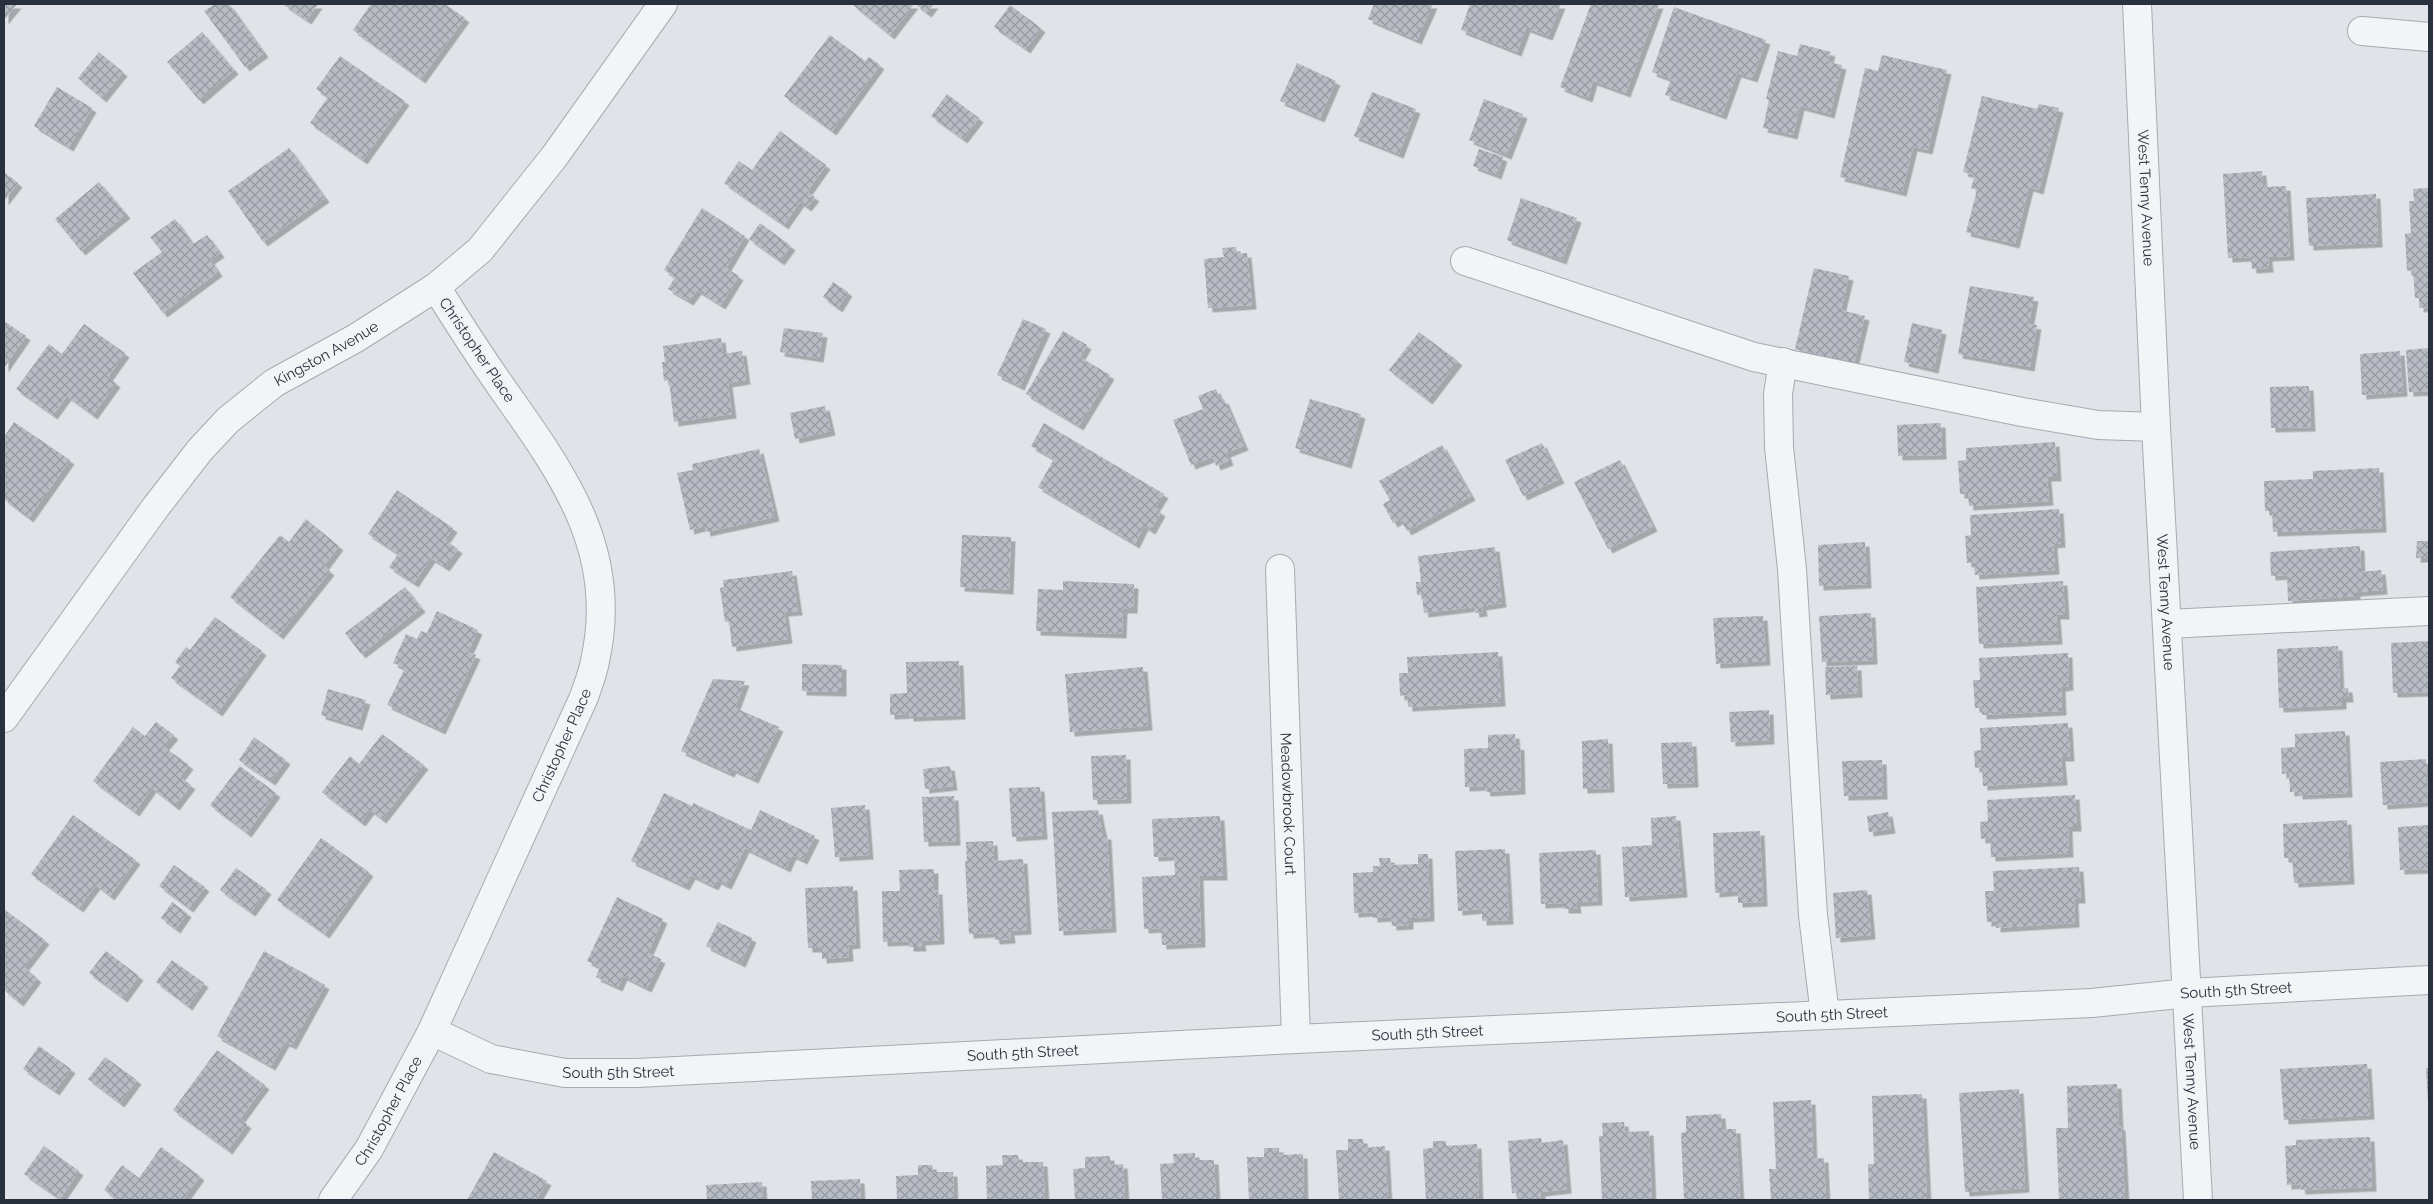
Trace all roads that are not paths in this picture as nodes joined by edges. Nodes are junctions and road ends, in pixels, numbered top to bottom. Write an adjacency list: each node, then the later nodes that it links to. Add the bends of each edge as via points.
1 (663, 4): 6 (street, Kingston Avenue, via 554,157 480,250)
2 (2137, 4): 8 (street, West Tenny Avenue)
3 (2362, 31): 4 (street)
4 (2429, 36)
5 (1465, 261): 7 (street, via 1754,356)
6 (436, 287): 12 (street, Kingston Avenue, via 356,338 274,384 228,420 155,508); 16 (street, Christopher Place, via 485,365 551,456 582,514 594,549 600,587 600,624 595,661 584,697)
7 (1783, 362): 8 (street, via 2022,412 2098,425); 15 (street, via 1778,394 1779,447 1792,569 1813,915)
8 (2156, 427): 11 (street, West Tenny Avenue)
9 (1280, 568): 17 (street, Meadowbrook Court)
10 (2429, 611): 11 (street)
11 (2168, 624): 14 (street, West Tenny Avenue)
12 (4, 718)
13 (2429, 980): 14 (street, South 5th Street)
14 (2188, 993): 15 (street, South 5th Street, via 2092,1003); 19 (street, West Tenny Avenue)
15 (1825, 1015): 17 (street, South 5th Street)
16 (432, 1031): 17 (street, South 5th Street, via 491,1059 574,1073 637,1073); 18 (street, Christopher Place, via 369,1149)
17 (1296, 1039)
18 (333, 1200)
19 (2198, 1200)

